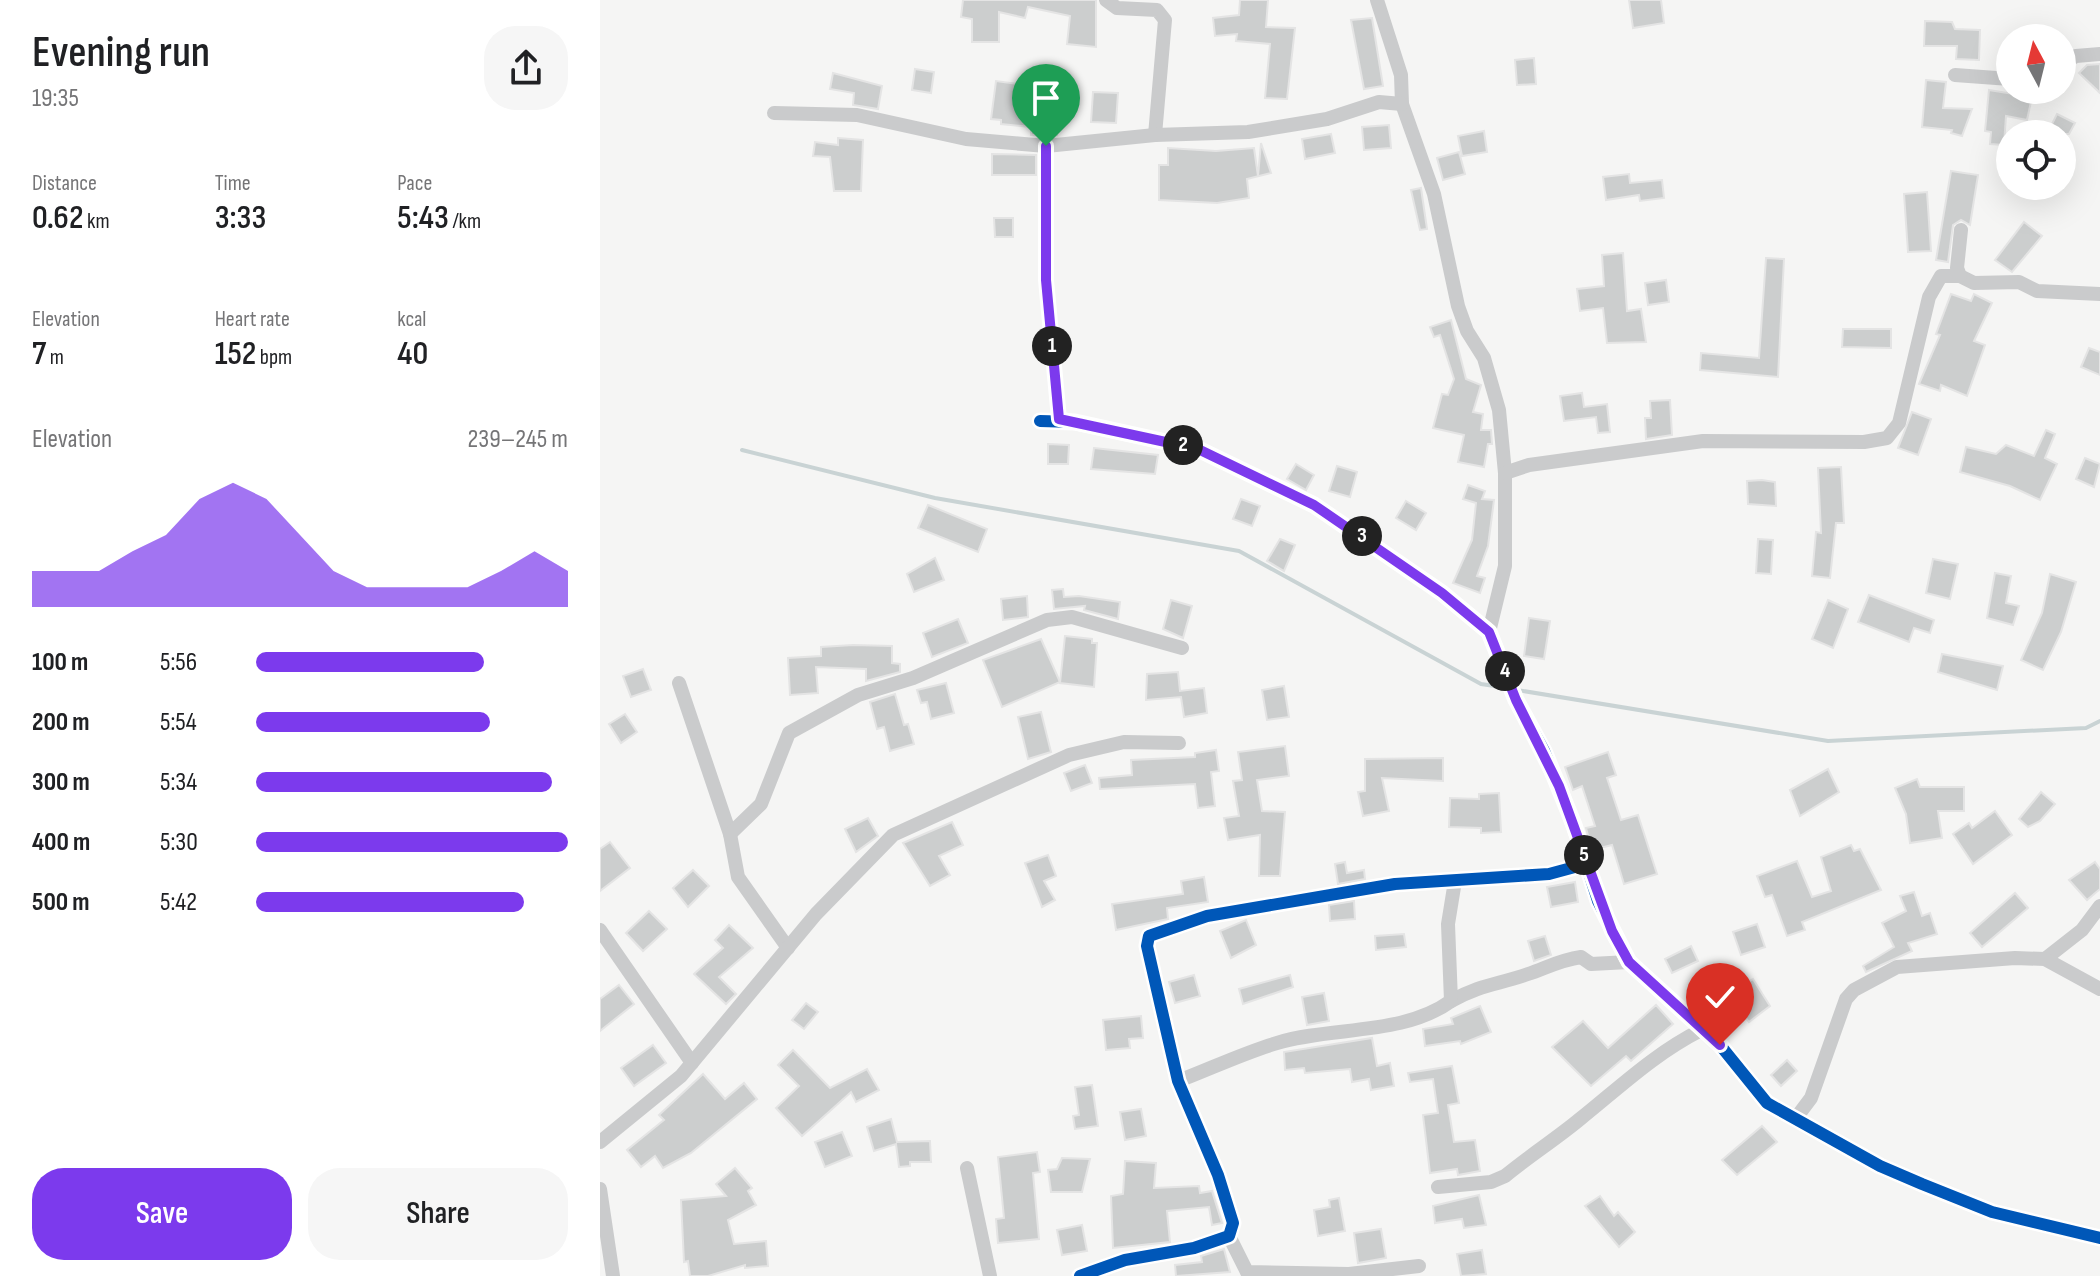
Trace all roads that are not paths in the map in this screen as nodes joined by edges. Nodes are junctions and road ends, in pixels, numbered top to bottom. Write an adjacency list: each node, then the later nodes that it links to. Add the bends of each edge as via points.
1 (1106, 0): 9 (street, via 1117,8 1157,10 1165,20)
2 (1377, 0): 7 (street, via 1401,75)
3 (2100, 54): 4 (street)
4 (2076, 56)
5 (1955, 75): 6 (street)
6 (1996, 78)
7 (1402, 104): 9 (street, via 1379,102 1327,119 1248,132); 16 (street, via 1434,194 1458,306 1495,391)
8 (774, 113): 10 (street, via 857,115 966,139)
9 (1155, 135): 10 (street)
10 (1046, 146): 14 (street, via 1046,280)
11 (1961, 230): 12 (street)
12 (1960, 276): 13 (street, via 1974,283 2019,282 2037,291); 16 (street, via 1941,276 1929,297 1899,423 1887,438 1703,441 1529,465)
13 (2100, 294)
14 (1059, 419): 15 (street); 17 (street, via 1198,449 1314,505)
15 (1040, 421)
16 (1505, 473): 17 (street, via 1505,566)
17 (1489, 632): 22 (street, via 1554,775)
18 (1182, 648): 21 (street, via 1072,617 1047,620 913,678 858,695 789,733 761,804)
19 (679, 683): 21 (street)
20 (1179, 743): 26 (street, via 1124,742 1069,755 913,823 856,869)
21 (730, 834): 26 (street, via 738,877)
22 (1586, 864): 23 (street, via 1549,874); 28 (street)
23 (1455, 881): 30 (street, via 1448,924); 33 (street, via 1395,884 1207,916 1149,936 1158,1006)
24 (2100, 906): 27 (street, via 2082,930)
25 (600, 930): 32 (street)
26 (788, 948): 32 (street)
27 (2045, 959): 29 (street); 34 (street, via 1913,964 1854,990 1841,1010 1811,1098)
28 (1629, 962): 30 (street, via 1558,960); 31 (street)
29 (2100, 989)
30 (1451, 1001): 33 (street, via 1407,1021 1277,1043)
31 (1701, 1030): 34 (street, via 1720,1045 1767,1103); 37 (street, via 1621,1081 1505,1176)
32 (692, 1063): 35 (street)
33 (1178, 1081): 39 (street, via 1218,1175 1233,1223)
34 (1796, 1118): 40 (street, via 1880,1166 1992,1212)
35 (600, 1142)
36 (967, 1168): 44 (street)
37 (1438, 1187)
38 (600, 1189): 43 (street)
39 (1229, 1236): 41 (street, via 1247,1272 1349,1274); 42 (street, via 1133,1258)
40 (2100, 1238)
41 (1419, 1266)
42 (1108, 1272): 45 (street)
43 (613, 1276)
44 (990, 1276)
45 (1080, 1276)

